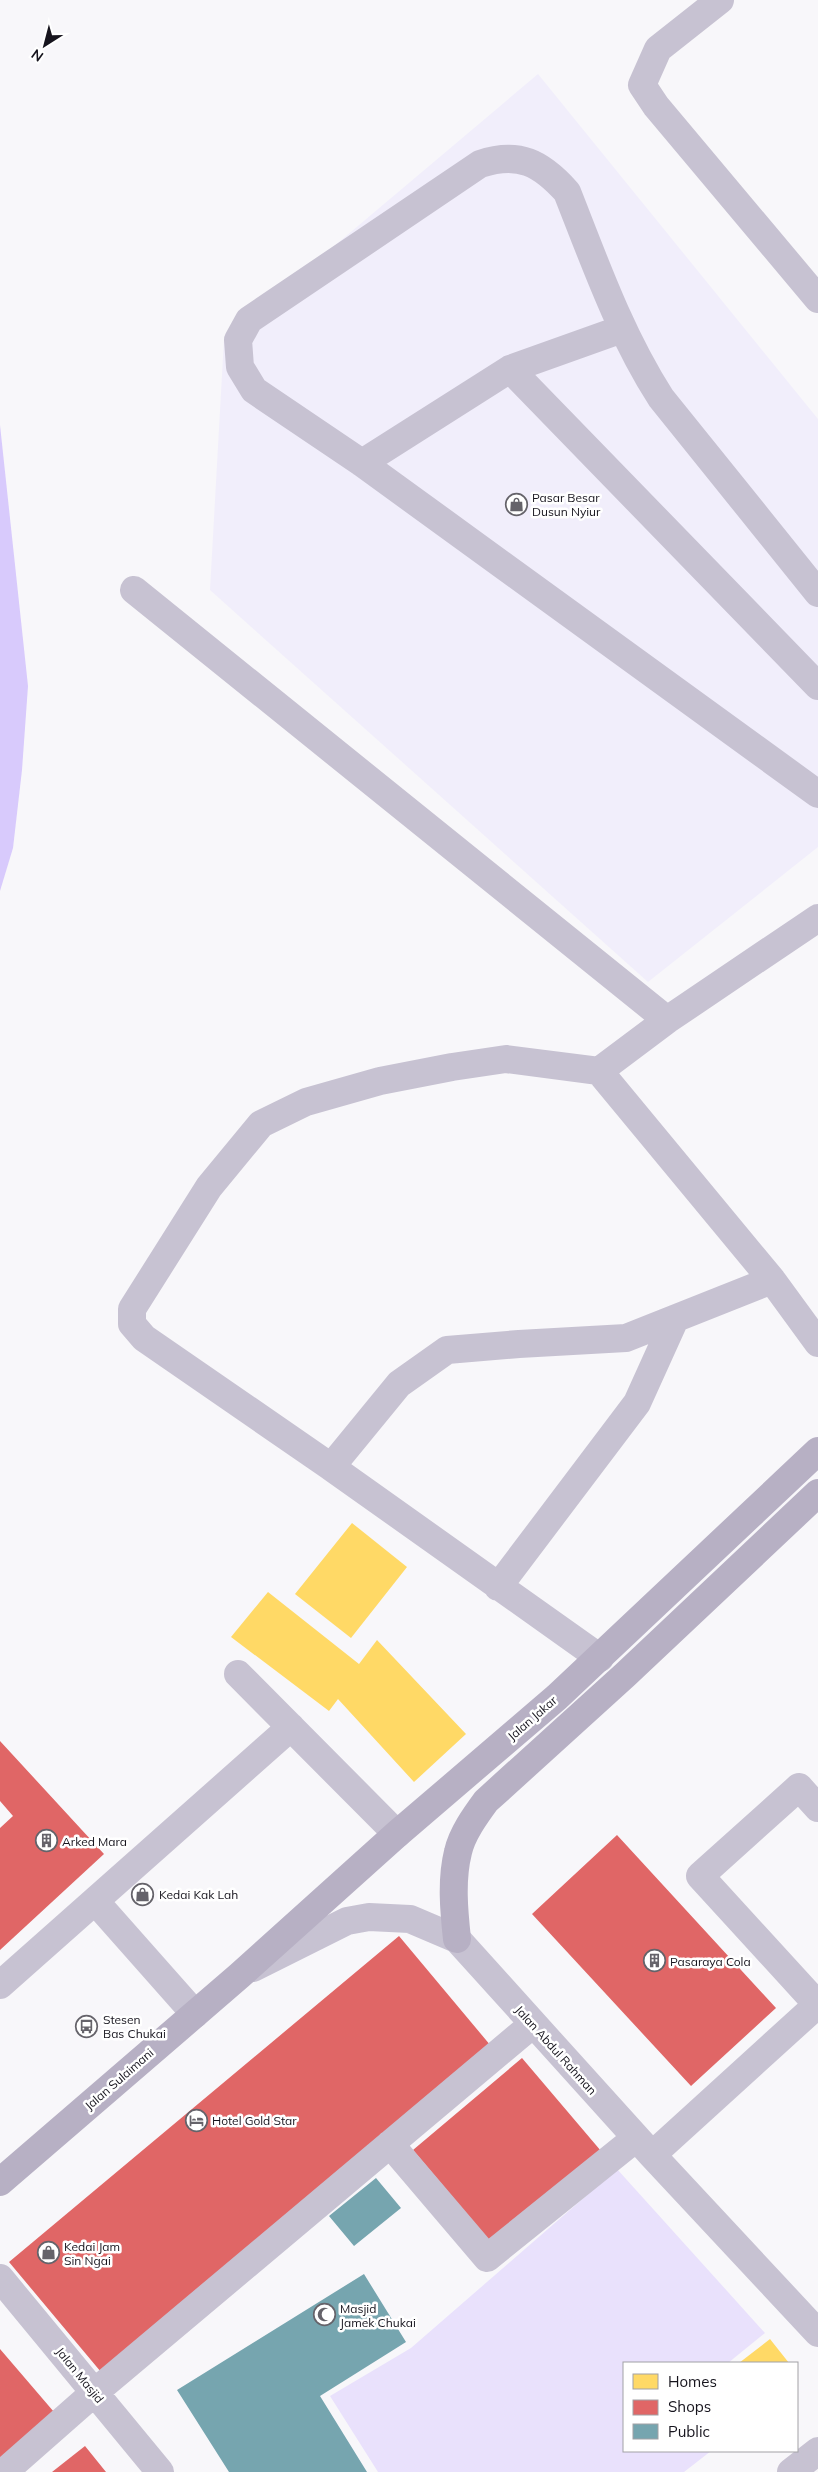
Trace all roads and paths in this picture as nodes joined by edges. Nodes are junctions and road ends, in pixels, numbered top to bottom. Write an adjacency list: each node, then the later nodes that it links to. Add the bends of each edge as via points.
1 (720, 0): 2 (street, via 658,49 642,85)
2 (818, 299)
3 (622, 329): 4 (street); 5 (street, via 567,192 552,175 533,163 513,158 480,164 249,320 238,340 240,366 254,390); 7 (street, via 661,398)
4 (510, 369): 5 (street); 8 (street)
5 (362, 463): 9 (street)
6 (134, 590): 11 (street)
7 (818, 593)
8 (818, 686)
9 (817, 791)
10 (818, 918): 11 (street)
11 (667, 1020): 12 (street)
12 (599, 1071): 13 (street); 17 (street, via 506,1059 380,1081 306,1102 261,1124 209,1187 132,1309 132,1324 144,1338)
13 (772, 1280): 14 (street); 15 (street)
14 (675, 1319): 17 (street, via 626,1338 447,1350 399,1384); 19 (street, via 637,1403)
15 (818, 1343)
16 (818, 1451): 20 (main road, Jalan Jakar)
17 (331, 1467): 19 (street)
18 (818, 1493): 26 (main road, via 486,1801 474,1817 458,1852 453,1906)
19 (498, 1587): 20 (street)
20 (600, 1658): 24 (main road, Jalan Jakar)
21 (238, 1674): 22 (street)
22 (291, 1727): 24 (street); 25 (street)
23 (818, 1808): 29 (street, via 799,1787 700,1876)
24 (397, 1834): 27 (main road, Jalan Jakar)
25 (94, 1901): 28 (street); 30 (street)
26 (456, 1939): 27 (street, Jalan Abdul Rahman, via 410,1919 369,1917 347,1922); 31 (street, Jalan Abdul Rahman)
27 (238, 1976): 30 (main road, Jalan Sulaimani)
28 (0, 1985)
29 (818, 2004): 33 (street)
30 (195, 2014): 34 (main road, Jalan Sulaimani)
31 (533, 2024): 32 (street); 33 (street, Jalan Abdul Rahman)
32 (390, 2144): 33 (street, via 487,2258); 37 (street)
33 (644, 2147): 36 (street, Jalan Abdul Rahman)
34 (0, 2182)
35 (0, 2278): 37 (street, Jalan Masjid)
36 (818, 2333)
37 (95, 2392): 39 (street); 40 (street, Jalan Masjid)
38 (818, 2451): 41 (street)
39 (4, 2472)
40 (160, 2472)
41 (792, 2472)

